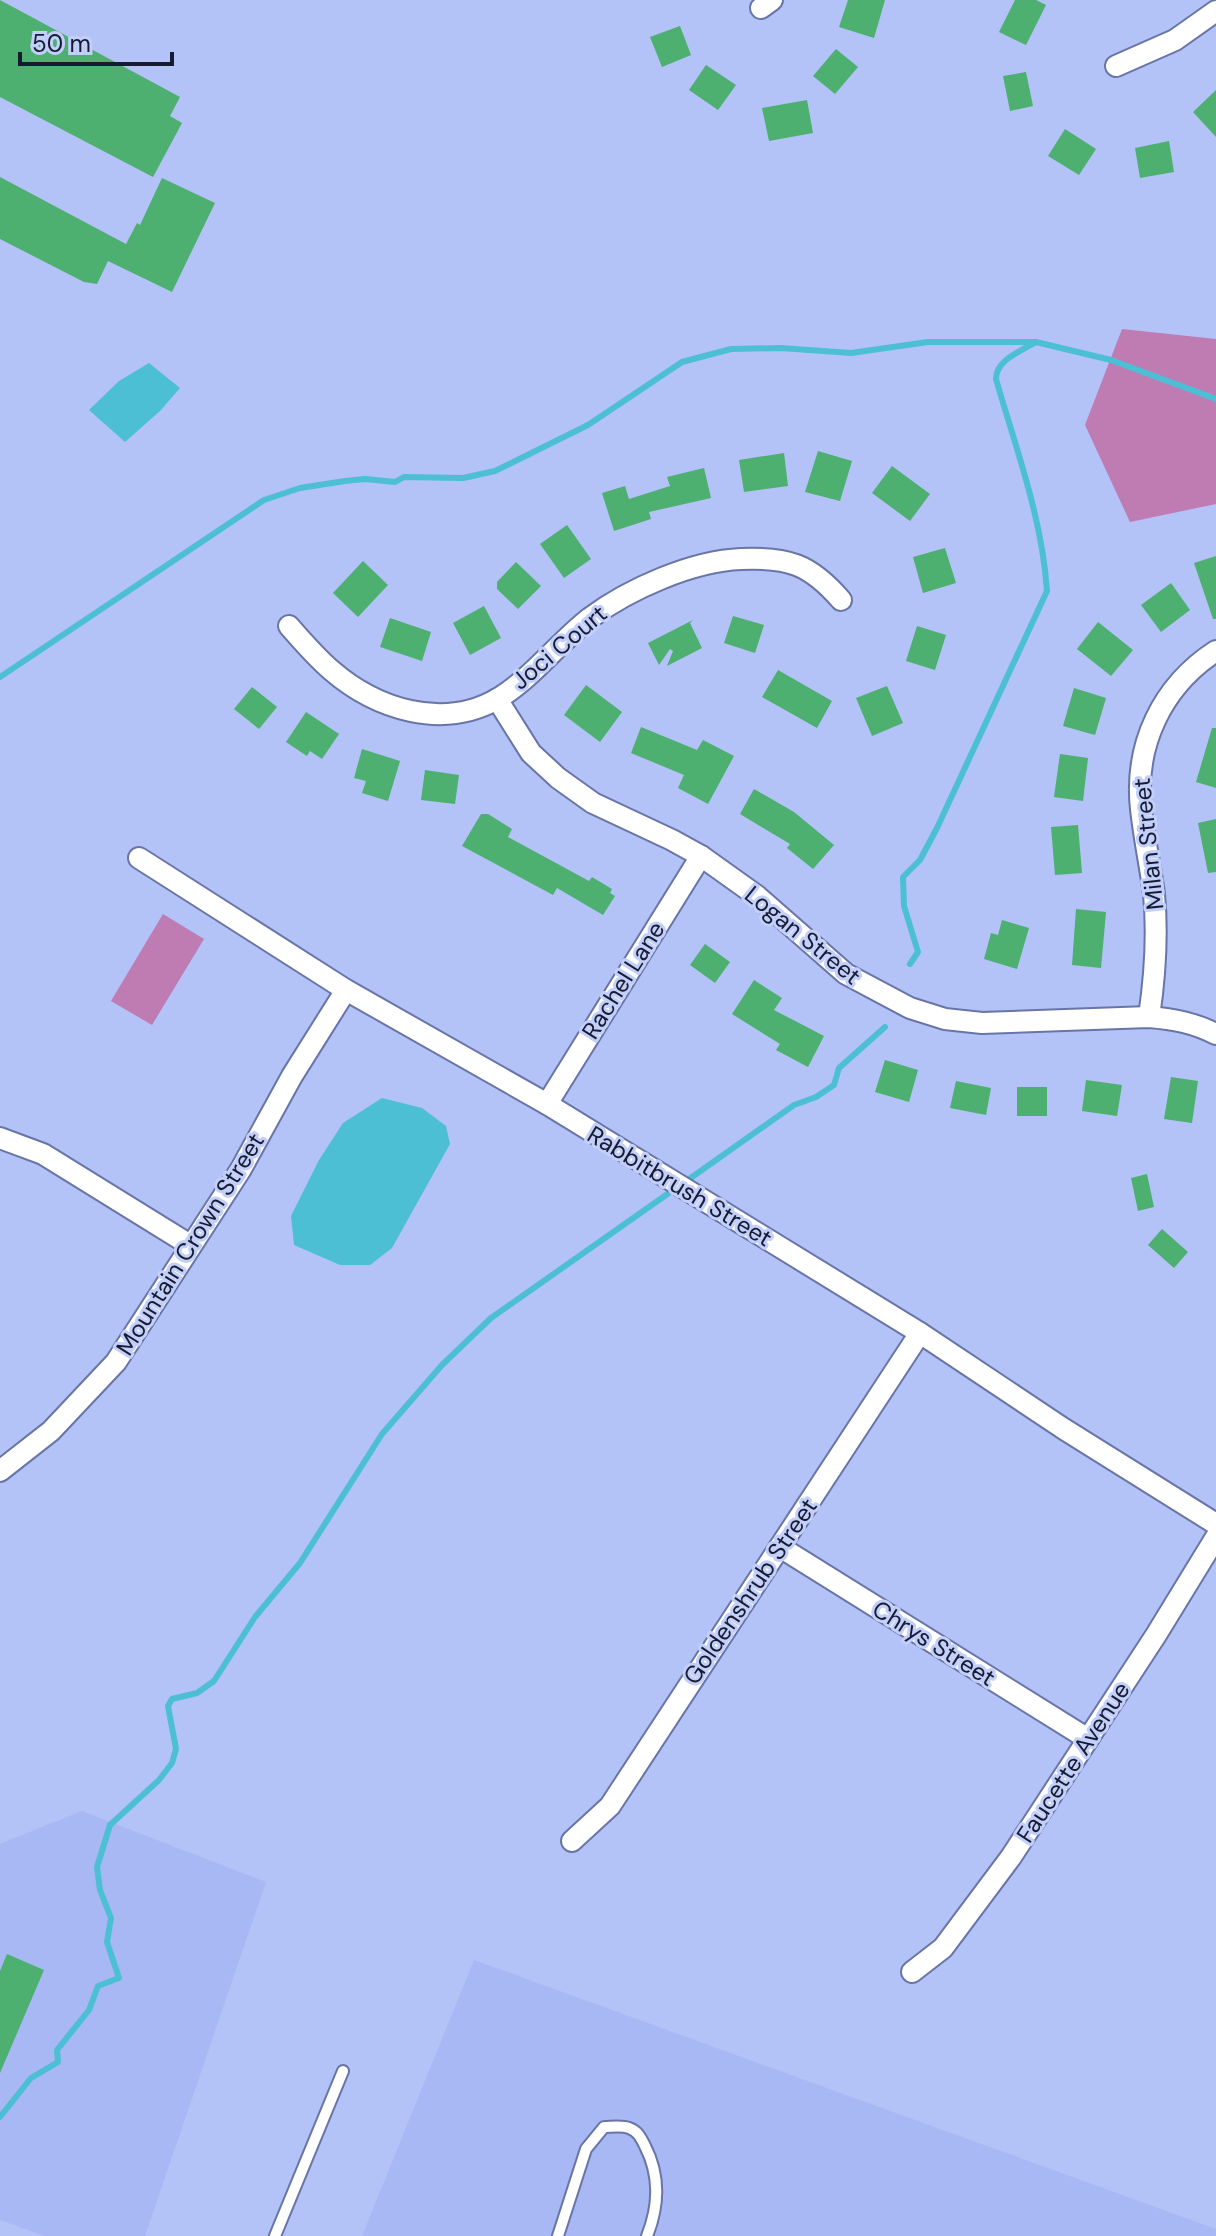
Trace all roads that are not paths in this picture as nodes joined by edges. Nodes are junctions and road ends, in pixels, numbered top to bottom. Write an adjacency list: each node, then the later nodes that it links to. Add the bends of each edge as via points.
1 (1216, 11): 2 (street, via 1175,40)
2 (1116, 66)
3 (841, 600): 6 (street, Joci Court, via 824,580 781,559 731,559 702,566 614,602)
4 (289, 626): 6 (street, Joci Court, via 351,686 407,712 442,714)
5 (1216, 651): 10 (street, Milan Street, via 1183,678 1153,721 1143,748 1141,812 1156,926)
6 (497, 699): 7 (street, Logan Street, via 531,753 558,778 593,803)
7 (701, 856): 10 (street, Logan Street, via 757,896 846,974 910,1008 982,1023); 12 (street, Rachel Lane)
8 (139, 858): 9 (street, Rabbitbrush Street)
9 (346, 990): 12 (street, Rabbitbrush Street); 14 (street, Mountain Crown Street)
10 (1149, 1017): 11 (street, Logan Street, via 1176,1019)
11 (1216, 1034)
12 (547, 1104): 15 (street, Rabbitbrush Street)
13 (0, 1138): 14 (street, via 43,1154)
14 (190, 1245): 16 (street, Mountain Crown Street, via 116,1362 51,1431)
15 (920, 1333): 17 (street, Rabbitbrush Street); 19 (street, Goldenshrub Street)
16 (0, 1471)
17 (1216, 1524)
18 (1216, 1537): 20 (street, Faucette Avenue)
19 (780, 1547): 20 (street, Chrys Street); 21 (street, Goldenshrub Street, via 610,1806)
20 (1088, 1739): 22 (street, Faucette Avenue, via 943,1948)
21 (572, 1841)
22 (912, 1972)
23 (343, 2071): 24 (lane)
24 (275, 2236)
25 (558, 2236): 26 (lane, via 586,2149 604,2127 629,2127 640,2135 652,2159 657,2180)
26 (647, 2236)

